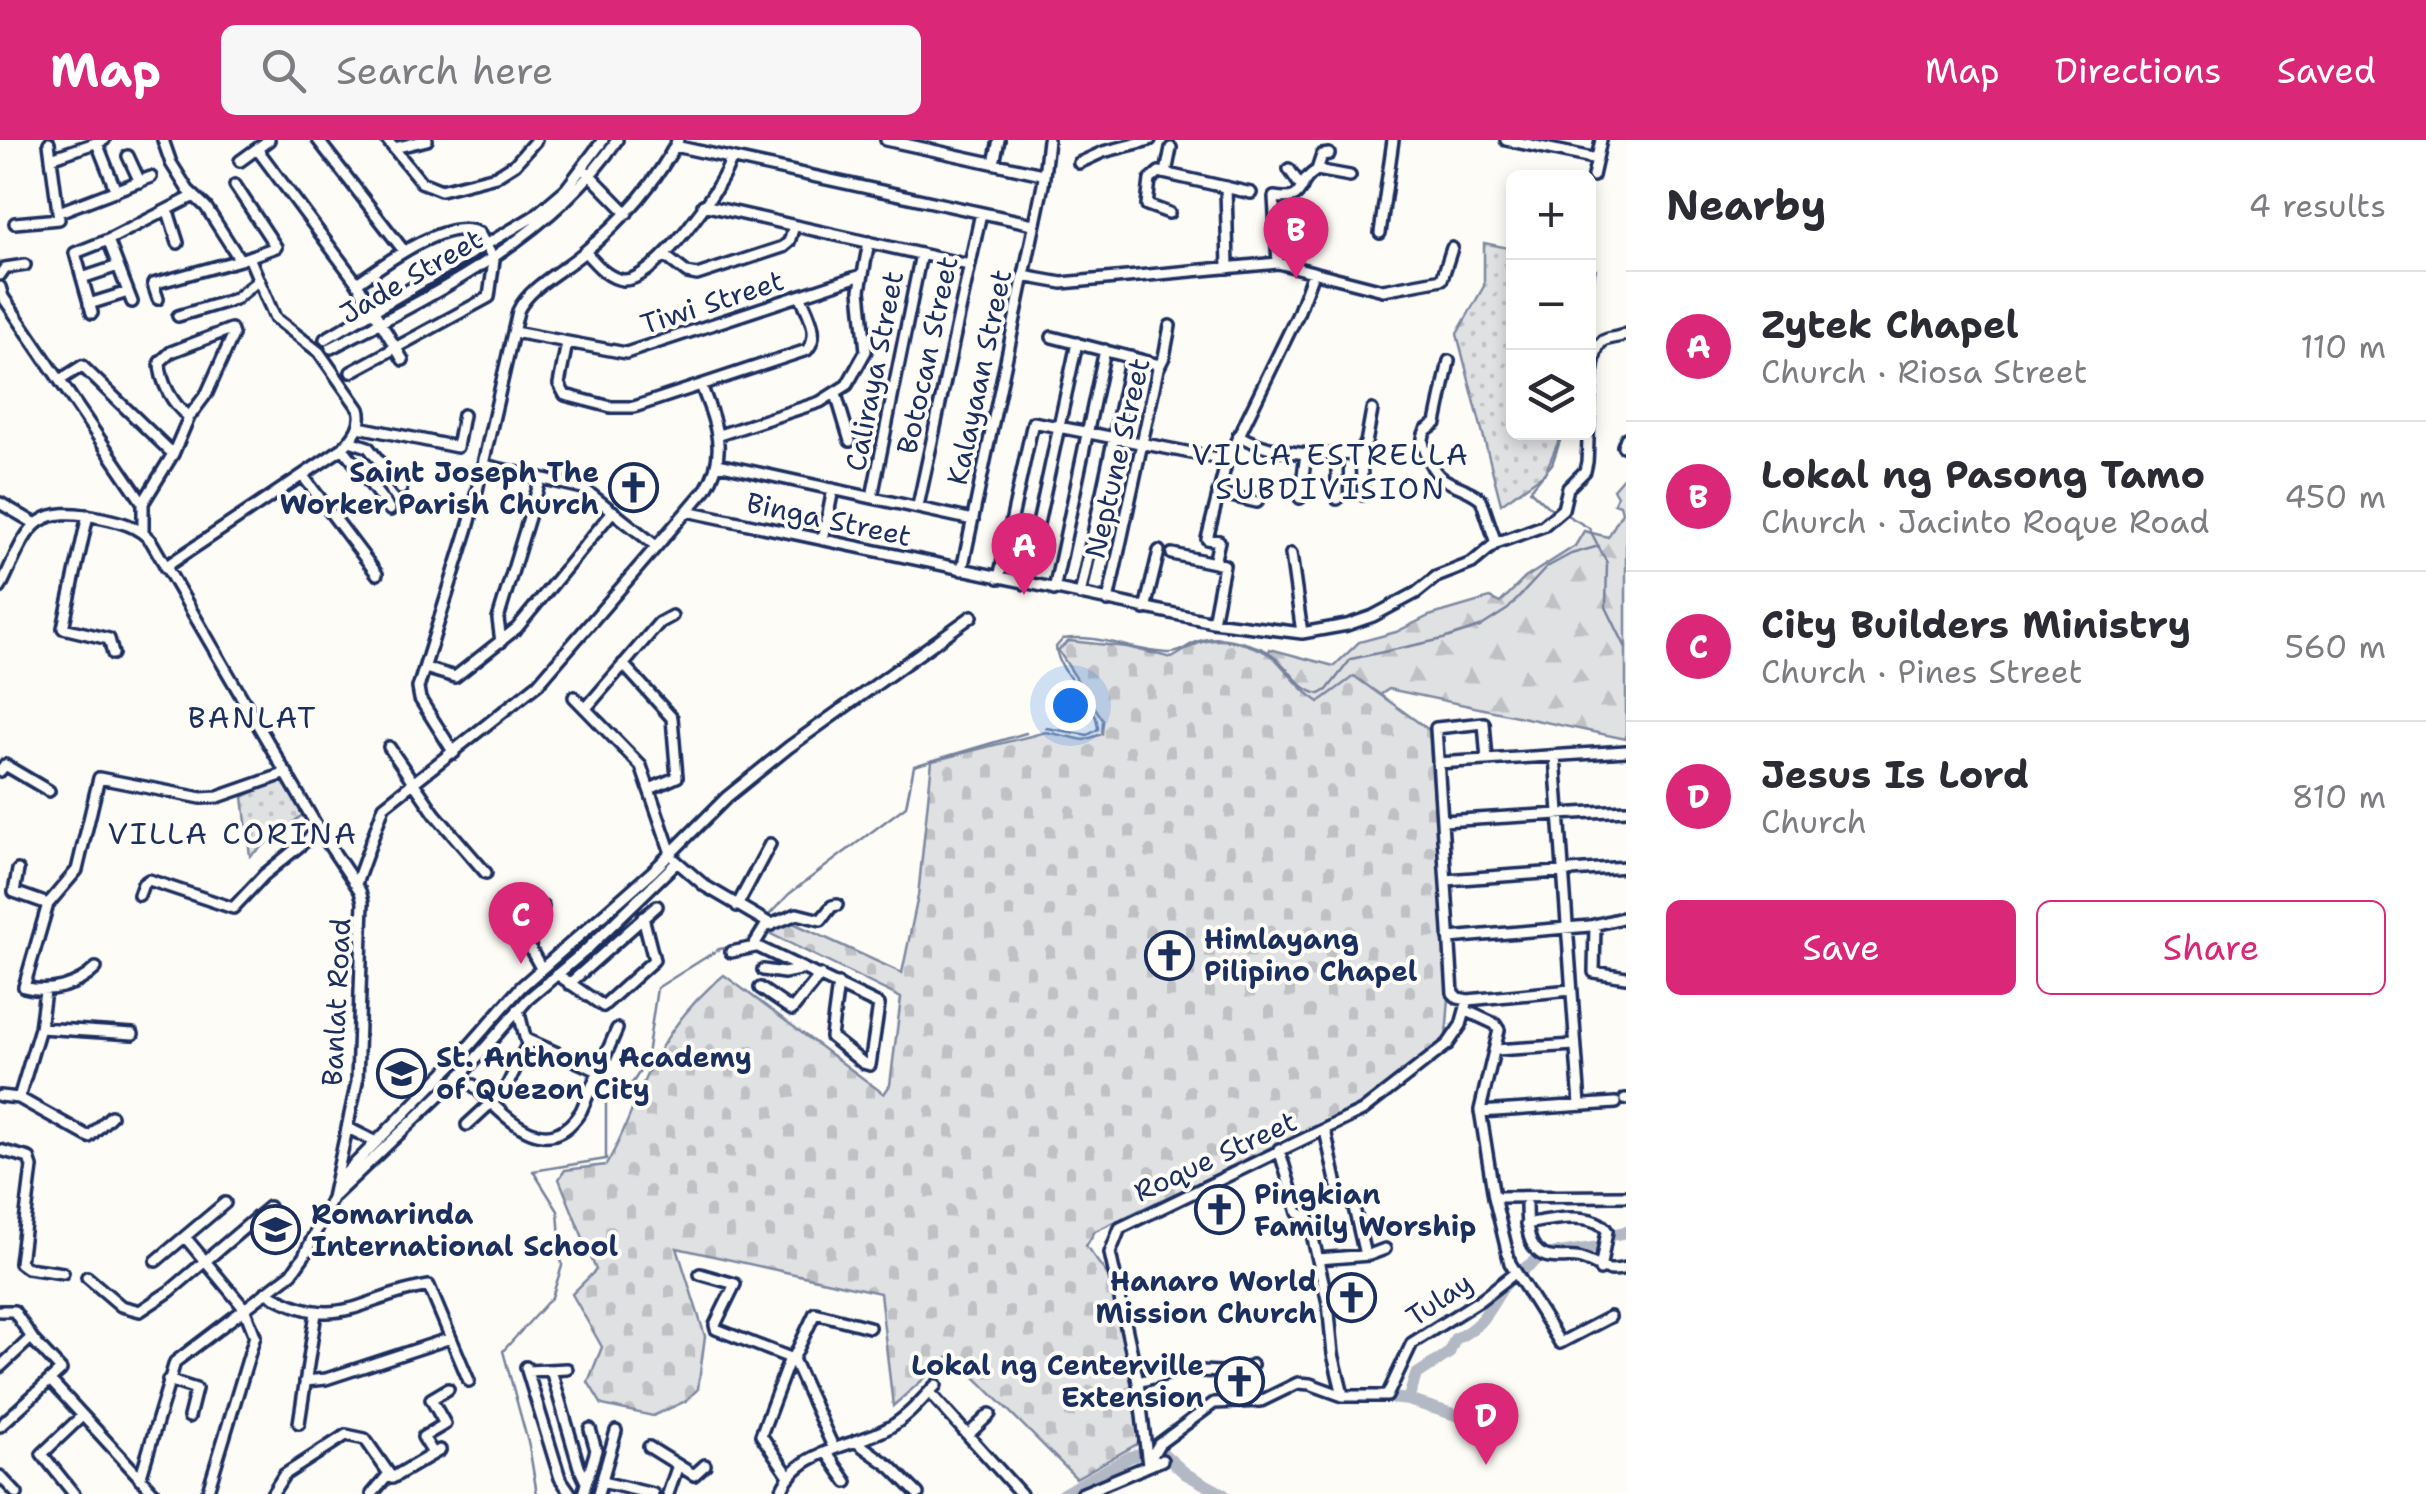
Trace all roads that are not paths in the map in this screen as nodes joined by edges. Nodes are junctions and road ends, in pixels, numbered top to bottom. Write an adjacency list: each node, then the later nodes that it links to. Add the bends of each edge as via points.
1 (318, 140): 60 (street)
2 (427, 140): 18 (street)
3 (536, 140): 18 (street, via 496,176 441,190 420,182)
4 (603, 140): 32 (street)
5 (618, 140): 32 (street)
6 (886, 140): 27 (street)
7 (999, 140): 27 (street)
8 (1048, 140): 34 (street, Kalayaan Street)
9 (1150, 140): 28 (street)
10 (1393, 140): 53 (street)
11 (1601, 140): 26 (street)
12 (165, 141): 43 (street)
13 (1512, 141): 19 (street)
14 (100, 142): 23 (street); 41 (street)
15 (48, 143): 23 (street)
16 (264, 143): 25 (street); 77 (street)
17 (676, 143): 24 (street); 47 (street)
18 (391, 144)
19 (1557, 145): 26 (street)
20 (1171, 148): 33 (street)
21 (1329, 154): 30 (street, via 1322,154)
22 (128, 156): 37 (street)
23 (52, 158): 46 (street)
24 (732, 159): 44 (street); 48 (street)
25 (240, 160)
26 (1597, 160): 31 (street)
27 (994, 163): 34 (street)
28 (1079, 163)
29 (1289, 168): 40 (street)
30 (1316, 170): 35 (street); 40 (street)
31 (1594, 170)
32 (587, 173): 47 (street); 54 (street, via 561,205)
33 (1166, 173): 39 (street); 49 (street, via 1153,175 1146,198 1147,206)
34 (1042, 175): 51 (street, Kalayaan Street)
35 (1350, 176)
36 (151, 178): 37 (street)
37 (140, 182): 41 (street)
38 (234, 185): 65 (street, via 276,246)
39 (1226, 187): 42 (street); 70 (street)
40 (1302, 188): 67 (street, via 1289,200 1273,200)
41 (116, 191): 46 (street)
42 (1251, 192)
43 (194, 196): 45 (street); 65 (street)
44 (702, 205): 52 (street); 64 (street)
45 (168, 211): 55 (street); 56 (street)
46 (59, 212): 50 (street, via 59,219)
47 (626, 213): 61 (street)
48 (980, 213): 51 (street); 68 (street, Botocan Street)
49 (1169, 213)
50 (14, 224)
51 (1033, 224): 74 (street, Kalayaan Street)
52 (794, 226): 57 (street); 64 (street, via 783,246 707,273 687,273)
53 (1380, 232)
54 (510, 237): 58 (street, Jade Street); 63 (street, Jade Street)
55 (108, 240): 69 (street); 75 (street, via 74,253)
56 (178, 242)
57 (869, 242): 62 (street); 73 (street)
58 (486, 244): 60 (street, via 469,229); 63 (street); 81 (street, Jade Street)
59 (1452, 248): 71 (street, via 1442,279 1398,289)
60 (404, 250): 77 (street)
61 (585, 252): 64 (street, via 608,275 624,280 641,276); 85 (street, via 524,300)
62 (921, 254): 68 (street); 125 (street, Caliraya Street)
63 (493, 256): 83 (street, Jade Street); 90 (street, via 488,297)
64 (665, 256)
65 (245, 259): 76 (street); 80 (street, via 153,284)
66 (26, 264): 72 (street)
67 (1278, 264): 70 (street); 71 (street)
68 (970, 265): 131 (street, Botocan Street)
69 (118, 266): 75 (street); 75 (street, via 130,297 90,308)
70 (1228, 268): 74 (street, via 1059,283)
71 (1313, 273): 107 (street)
72 (0, 275)
73 (862, 275): 79 (street, Tiwi Street); 99 (street, via 866,351)
74 (1023, 276): 136 (street, Kalayaan Street)
75 (82, 278)
76 (259, 280): 82 (street, via 235,299); 103 (street, via 277,321 327,361 359,409)
77 (357, 282): 81 (street)
78 (0, 287): 97 (street)
79 (802, 297): 88 (street, Tiwi Street, via 626,353); 98 (street, via 814,332 807,350)
80 (158, 300)
81 (374, 309): 83 (street); 83 (street, Jade Street, via 328,343)
82 (178, 316)
83 (382, 321): 90 (street)
84 (1170, 326): 95 (street, Neptune Street)
85 (514, 332): 88 (street, Tiwi Street); 118 (street)
86 (1626, 334): 140 (street, Binga Street, via 1599,346 1589,396 1588,462 1571,482 1563,509 1543,526)
87 (1052, 337): 89 (street)
88 (566, 343): 98 (street, via 560,384 572,398 634,407)
89 (1077, 343): 91 (street); 104 (street)
90 (398, 349): 93 (street); 96 (street)
91 (1106, 350): 92 (street); 105 (street)
92 (1131, 357): 95 (street); 108 (street)
93 (403, 360)
94 (1449, 361): 140 (street, via 1436,423 1422,441 1434,474 1481,500)
95 (1158, 369): 111 (street, Neptune Street)
96 (351, 372)
97 (60, 380): 112 (street, via 82,366); 130 (street)
98 (701, 385): 106 (street)
99 (836, 394): 106 (street); 109 (street)
100 (1372, 410): 114 (street)
101 (463, 414): 103 (street, via 456,447)
102 (189, 417): 102 (street, via 206,393 231,330 160,362 174,401); 112 (street)
103 (358, 427): 110 (street)
104 (1059, 427): 105 (street); 149 (street, via 1033,422); 150 (street)
105 (1088, 433): 108 (street); 152 (street)
106 (719, 435): 117 (street)
107 (1238, 435): 113 (street); 116 (street)
108 (1114, 439): 111 (street); 153 (street)
109 (850, 441)
110 (347, 444): 119 (street); 121 (street, via 368,448); 132 (street)
111 (1141, 445): 116 (street); 154 (street, Neptune Street)
112 (173, 454): 130 (street)
113 (1306, 454): 115 (street); 126 (street)
114 (1358, 455): 115 (street); 124 (street)
115 (1337, 456): 127 (street)
116 (1228, 460): 123 (street)
117 (718, 464): 122 (street); 134 (street)
118 (484, 465): 120 (street); 163 (street)
119 (303, 476): 146 (street); 148 (street)
120 (541, 478): 133 (street, via 583,488); 160 (street, via 498,619)
121 (401, 489)
122 (833, 489): 125 (street); 139 (street)
123 (1218, 493): 128 (street); 145 (street, via 1208,539 1219,541)
124 (1363, 496)
125 (872, 497): 131 (street)
126 (1300, 498)
127 (1337, 499)
128 (1257, 502)
129 (0, 503): 137 (street)
130 (143, 503): 138 (street)
131 (918, 506): 136 (street)
132 (390, 510)
133 (613, 511): 141 (street); 160 (street)
134 (687, 511): 139 (street, Binga Street); 141 (street)
135 (88, 515): 137 (street, via 57,512); 138 (street); 161 (street, via 63,628 109,639)
136 (973, 520): 147 (street, Kalayaan Street)
137 (36, 524): 151 (street)
138 (143, 532): 146 (street, Banlat Road)
139 (822, 540): 147 (street, Binga Street)
140 (1496, 543): 159 (street, Binga Street, via 1372,616)
141 (656, 546): 168 (street, via 538,684)
142 (1158, 551): 155 (street)
143 (1172, 554): 145 (street)
144 (1290, 554): 159 (street)
145 (1219, 564): 158 (street)
146 (165, 567): 173 (street, Banlat Road)
147 (962, 570): 149 (street, Binga Street)
148 (377, 574)
149 (999, 578): 150 (street, Binga Street)
150 (1026, 584): 152 (street, Binga Street)
151 (0, 588)
152 (1054, 590): 153 (street, Binga Street)
153 (1080, 595): 154 (street, Binga Street)
154 (1108, 601): 155 (street, Binga Street)
155 (1146, 609): 158 (street, Binga Street)
156 (672, 616): 162 (street)
157 (972, 616): 182 (street, via 781,753)
158 (1213, 622): 159 (street, Binga Street)
159 (1302, 633)
160 (501, 642): 163 (street, via 455,677)
161 (113, 654)
162 (623, 664): 165 (street); 175 (street, via 673,722 677,778)
163 (426, 668): 168 (street, via 420,699)
164 (574, 697): 165 (street)
165 (587, 708): 175 (street, via 638,762)
166 (389, 747): 174 (street)
167 (1626, 751): 169 (street)
168 (454, 753): 174 (street)
169 (1555, 756): 170 (street); 178 (street)
170 (1487, 760): 171 (street); 171 (street, via 1484,723 1436,728)
171 (1438, 763): 179 (street)
172 (0, 771): 176 (street, via 5,765)
173 (286, 773): 180 (street, Banlat Road); 190 (street, via 201,798 99,778 77,870)
174 (414, 782): 186 (street); 188 (street, via 384,806)
175 (650, 789): 182 (street)
176 (49, 791)
177 (1626, 810): 178 (street)
178 (1559, 814): 179 (street); 185 (street)
179 (1443, 821): 187 (street)
180 (319, 830): 188 (street, Banlat Road); 189 (street, via 233,908 149,880)
181 (770, 844): 193 (street)
182 (674, 855): 193 (street); 201 (street); 203 (street)
183 (1626, 868): 185 (street)
184 (18, 870): 190 (street, via 14,892)
185 (1563, 872): 187 (street); 199 (street)
186 (486, 873)
187 (1446, 880): 200 (street)
188 (356, 884): 235 (street, Banlat Road, via 364,909 358,1068)
189 (139, 896)
190 (48, 904): 216 (street, via 24,986)
191 (838, 905): 197 (street, via 821,920 796,914)
192 (657, 906): 195 (street)
193 (737, 906): 197 (street)
194 (543, 907): 206 (street, via 526,925)
195 (643, 918): 212 (street); 212 (street, via 650,966 603,1006)
196 (1626, 918): 198 (street)
197 (765, 921): 202 (street)
198 (1595, 926): 199 (street); 211 (street, via 1594,972)
199 (1567, 929): 200 (street); 215 (street)
200 (1449, 938): 217 (street, via 1453,993)
201 (576, 940): 203 (street); 206 (street)
202 (755, 947): 204 (street); 207 (street)
203 (585, 950): 209 (street)
204 (730, 952)
205 (96, 968): 216 (street, via 86,979)
206 (541, 968): 237 (street)
207 (802, 969): 208 (street); 210 (street)
208 (763, 970)
209 (558, 975): 212 (street); 218 (street)
210 (820, 975): 213 (street); 214 (street, via 792,1010)
211 (1626, 978)
212 (569, 984)
213 (838, 984): 213 (street, via 880,1005 870,1065 830,1037)
214 (760, 988)
215 (1572, 990): 217 (street); 223 (street)
216 (45, 991): 219 (street)
217 (1467, 1006): 224 (street, via 1499,1028); 236 (street, Roque Street, via 1448,1044 1372,1104)
218 (518, 1009): 222 (street); 244 (street, via 419,1118)
219 (40, 1028): 221 (street); 228 (street)
220 (617, 1029): 225 (street)
221 (132, 1034)
222 (528, 1040): 225 (street); 230 (street, via 508,1084)
223 (1575, 1045): 224 (street); 231 (street)
224 (1495, 1050): 232 (street)
225 (598, 1071): 230 (street, via 574,1123 554,1135 521,1128)
226 (473, 1085): 230 (street)
227 (0, 1096): 228 (street)
228 (19, 1098): 233 (street, via 89,1137)
229 (1622, 1100): 231 (street)
230 (491, 1102): 234 (street)
231 (1580, 1105): 232 (street)
232 (1480, 1112): 243 (street)
233 (112, 1116)
234 (466, 1125)
235 (348, 1128): 237 (street); 240 (street, Banlat Road)
236 (1325, 1130): 238 (street, Roque Street); 241 (street)
237 (374, 1142): 240 (street)
238 (1279, 1149): 253 (street); 281 (street, Roque Street, via 1126,1222 1115,1235 1110,1253)
239 (0, 1150): 258 (street, via 29,1158 32,1167 20,1262)
240 (337, 1182): 244 (street, Banlat Road)
241 (1338, 1196)
242 (1626, 1196): 243 (street)
243 (1494, 1197): 259 (street)
244 (332, 1198): 262 (street, via 299,1265)
245 (1352, 1199): 252 (street)
246 (225, 1202): 250 (street)
247 (1526, 1205): 249 (street)
248 (269, 1207): 255 (street)
249 (1526, 1224): 257 (street, via 1538,1254 1581,1259); 257 (street, via 1602,1224 1607,1231)
250 (185, 1237): 254 (street); 255 (street)
251 (1385, 1249): 252 (street)
252 (1365, 1255): 253 (street)
253 (1318, 1259): 283 (street)
254 (156, 1260)
255 (205, 1261): 261 (street, via 140,1311 121,1306); 264 (street)
256 (1626, 1268): 257 (street)
257 (1600, 1270)
258 (62, 1273)
259 (1515, 1273): 268 (street, via 1560,1342); 295 (street, Tulay, via 1412,1343 1386,1396 1344,1396 1298,1383 1262,1401 1214,1403)
260 (700, 1274): 272 (street, via 734,1284 716,1330)
261 (88, 1278)
262 (266, 1292): 264 (street); 266 (street)
263 (820, 1300): 267 (street)
264 (244, 1308): 278 (street, via 180,1358); 309 (street, via 254,1341)
265 (0, 1311): 270 (street, via 12,1309)
266 (316, 1313): 271 (street, via 347,1312 429,1286); 279 (street)
267 (814, 1313): 269 (street); 272 (street)
268 (1610, 1317)
269 (868, 1327)
270 (31, 1338): 274 (street); 277 (street, via 61,1370)
271 (451, 1338): 279 (street); 280 (street)
272 (791, 1358): 294 (street); 300 (street, via 760,1435)
273 (1252, 1365): 281 (street, via 1240,1373 1182,1370)
274 (0, 1367)
275 (567, 1369): 276 (street)
276 (550, 1370): 303 (street); 312 (street, via 527,1369 560,1478)
277 (50, 1380): 285 (street); 288 (street)
278 (168, 1380): 286 (street, via 196,1389); 302 (street)
279 (306, 1381): 287 (street)
280 (469, 1382)
281 (1138, 1382): 295 (street, Roque Street)
282 (448, 1389): 299 (street, via 431,1400 445,1424 424,1438 436,1451)
283 (1342, 1391)
284 (990, 1414): 291 (street)
285 (82, 1416): 302 (street); 307 (street, via 42,1454)
286 (189, 1417)
287 (299, 1423)
288 (0, 1426)
289 (590, 1429): 303 (street, via 596,1450)
290 (616, 1431): 304 (street)
291 (969, 1434): 292 (street, via 933,1389 891,1427); 319 (street)
292 (854, 1440): 294 (street); 318 (street)
293 (649, 1446): 298 (street)
294 (830, 1450): 300 (street); 305 (street)
295 (1148, 1458): 296 (street); 320 (street)
296 (1162, 1460)
297 (705, 1464): 298 (street, via 696,1476)
298 (678, 1466): 316 (street)
299 (391, 1476): 310 (street, via 365,1439 346,1435 284,1475); 311 (street)
300 (789, 1476): 317 (street)
301 (1, 1479): 306 (street)
302 (140, 1479): 308 (street)
303 (586, 1482): 313 (street)
304 (602, 1482): 314 (street); 315 (street)
305 (848, 1482)
306 (18, 1494)
307 (74, 1494)
308 (155, 1494)
309 (207, 1494)
310 (272, 1494)
311 (372, 1494)
312 (571, 1494)
313 (582, 1494)
314 (598, 1494)
315 (653, 1494)
316 (668, 1494)
317 (780, 1494)
318 (918, 1494)
319 (1021, 1494)
320 (1081, 1494)

